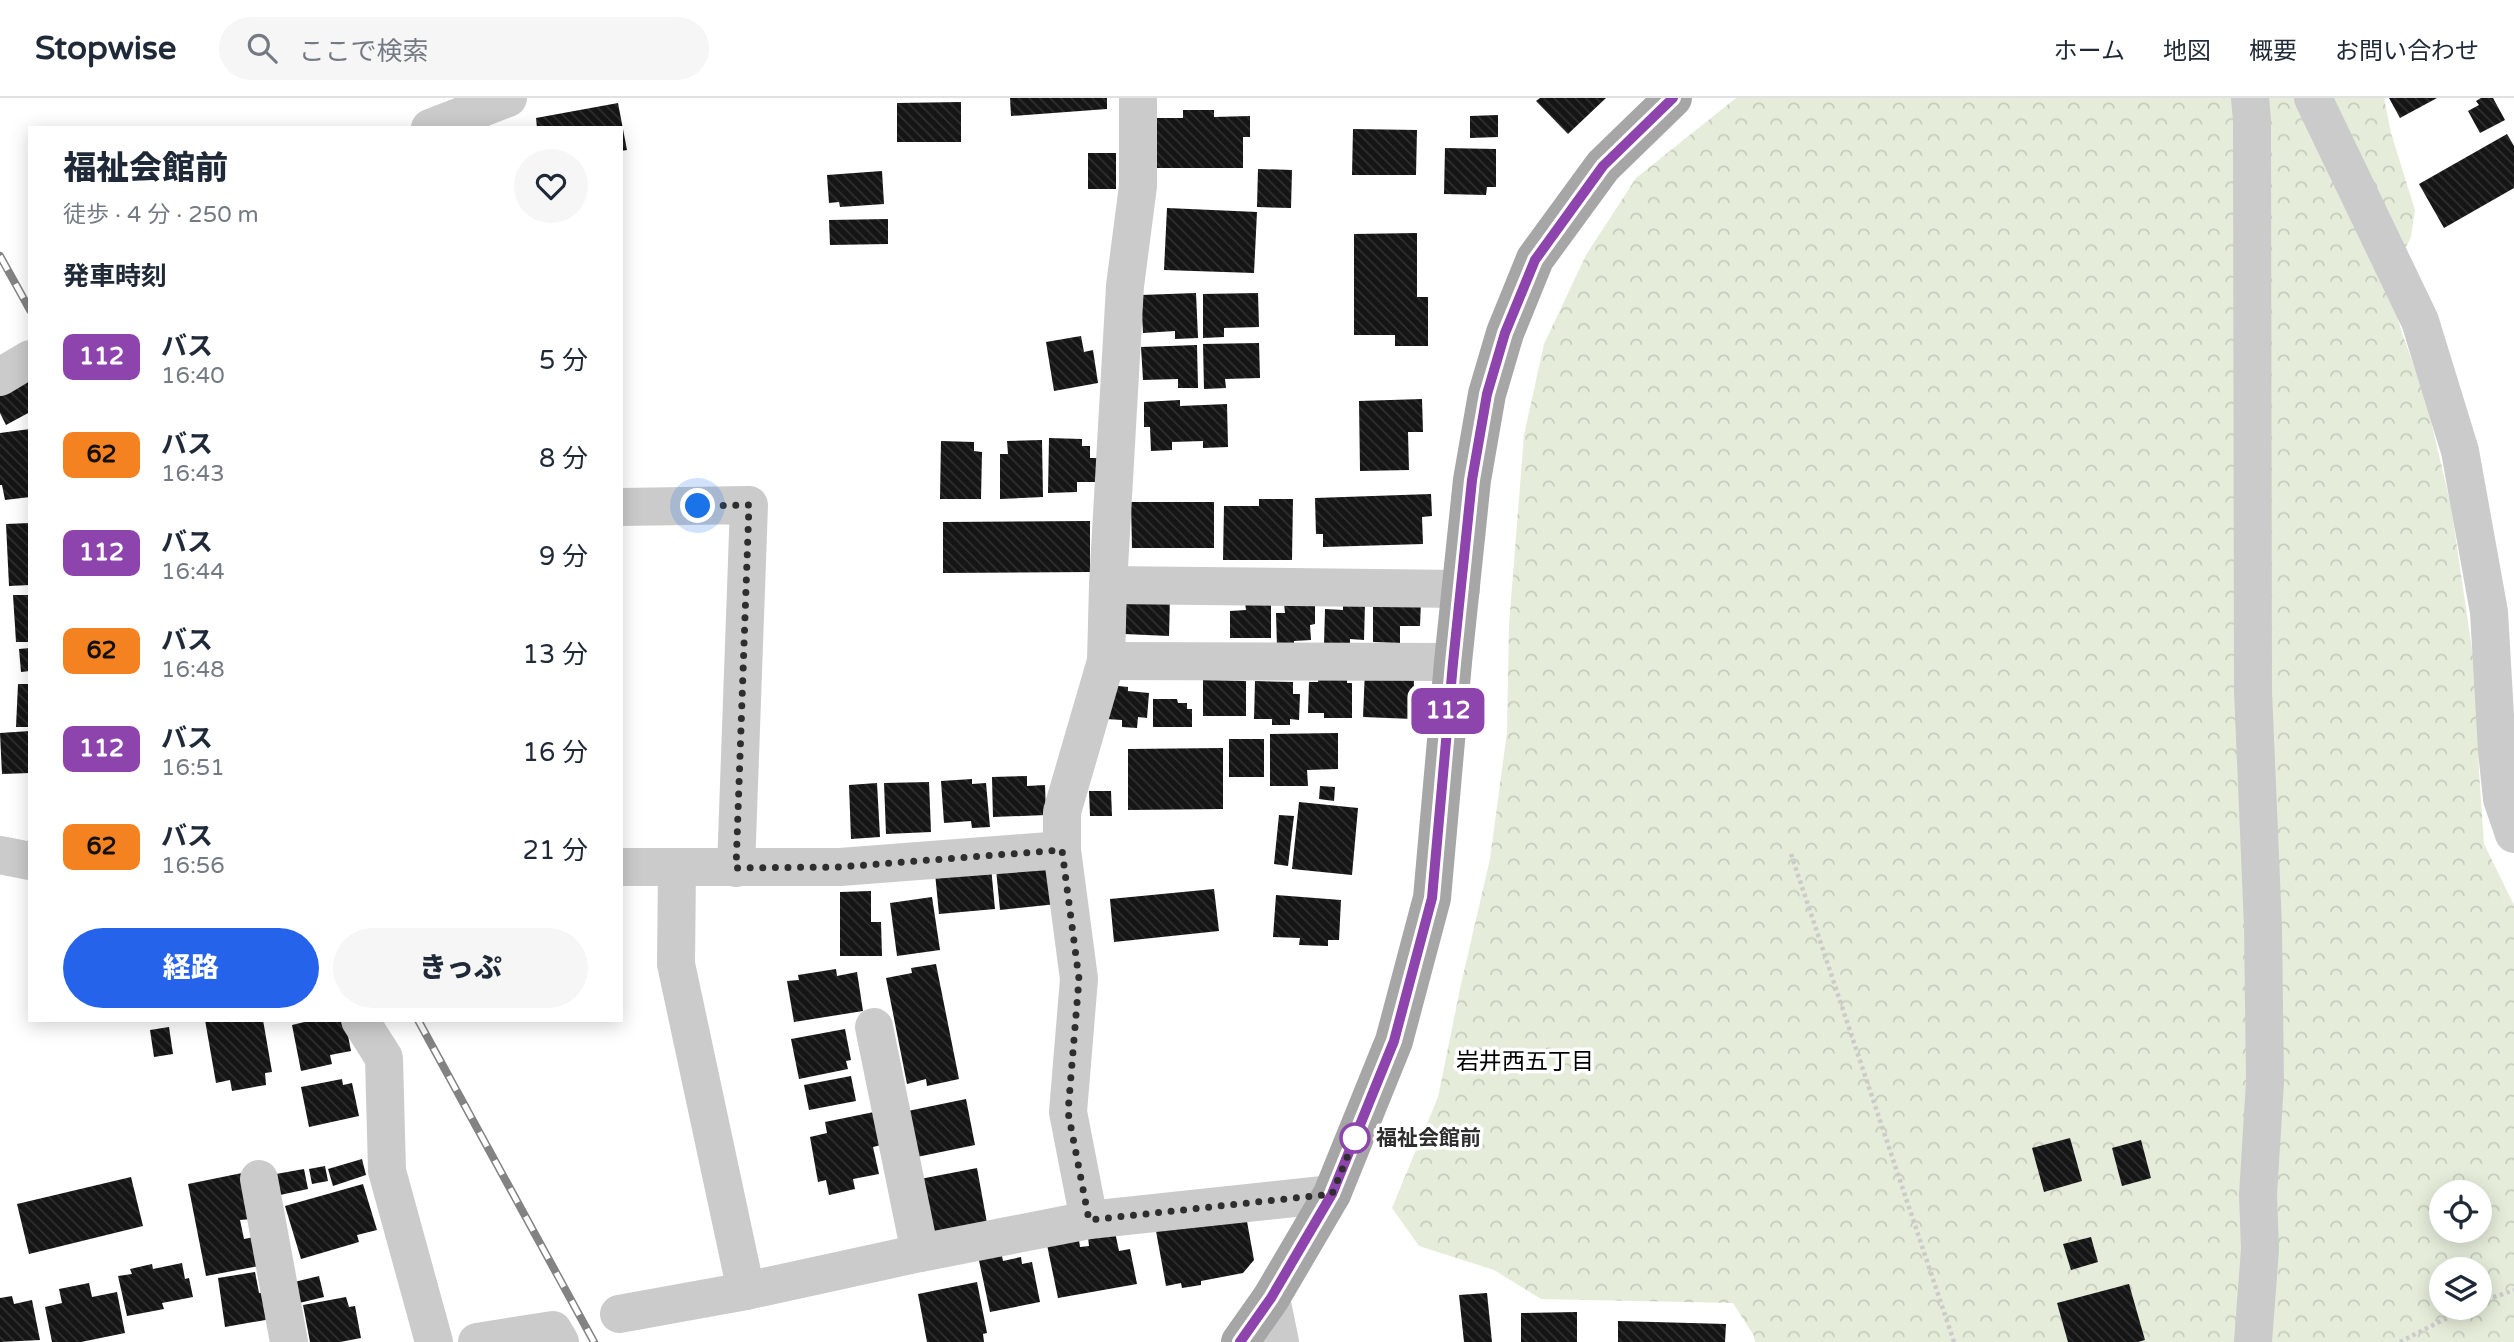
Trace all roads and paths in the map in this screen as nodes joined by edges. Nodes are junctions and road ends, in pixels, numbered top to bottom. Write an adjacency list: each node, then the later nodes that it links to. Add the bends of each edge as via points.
1 (508, 98): 6 (street)
2 (1138, 98): 10 (street, via 1138,186 1125,286)
3 (1673, 98): 11 (main road, via 1603,166 1535,260 1505,333 1487,394 1472,480)
4 (2250, 98): 41 (street, via 2253,691 2265,1082)
5 (2313, 98): 14 (street, via 2420,321 2460,451 2489,612 2502,799)
6 (435, 126)
7 (28, 360): 8 (street)
8 (0, 377)
9 (623, 507): 21 (street, via 749,505)
10 (1108, 585): 11 (street); 12 (street)
11 (1461, 589): 13 (main road)
12 (1106, 661): 13 (street); 15 (street, via 1062,812)
13 (1453, 663): 25 (main road, via 1432,898 1394,1041)
14 (2514, 834)
15 (1062, 850): 21 (street, via 839,867); 26 (street, via 1079,979 1068,1112)
16 (1791, 854): 40 (path)
17 (0, 855): 18 (street)
18 (28, 861)
19 (623, 867): 20 (street)
20 (677, 868): 21 (street); 29 (street, via 676,964)
21 (736, 868)
22 (361, 1022): 35 (street, via 384,1058 387,1171)
23 (874, 1027): 27 (street)
24 (259, 1179): 34 (street)
25 (1332, 1194): 26 (street); 30 (main road)
26 (1089, 1220): 27 (street)
27 (920, 1253): 29 (street)
28 (2514, 1290): 31 (path)
29 (746, 1291): 32 (street)
30 (1271, 1298): 38 (main road); 39 (street)
31 (2492, 1298)
32 (619, 1314)
33 (2443, 1320): 42 (path)
34 (289, 1342)
35 (433, 1342)
36 (477, 1342): 37 (street, via 553,1330)
37 (560, 1342)
38 (1240, 1342)
39 (1280, 1342)
40 (1954, 1342)
41 (2253, 1342)
42 (2400, 1342)

